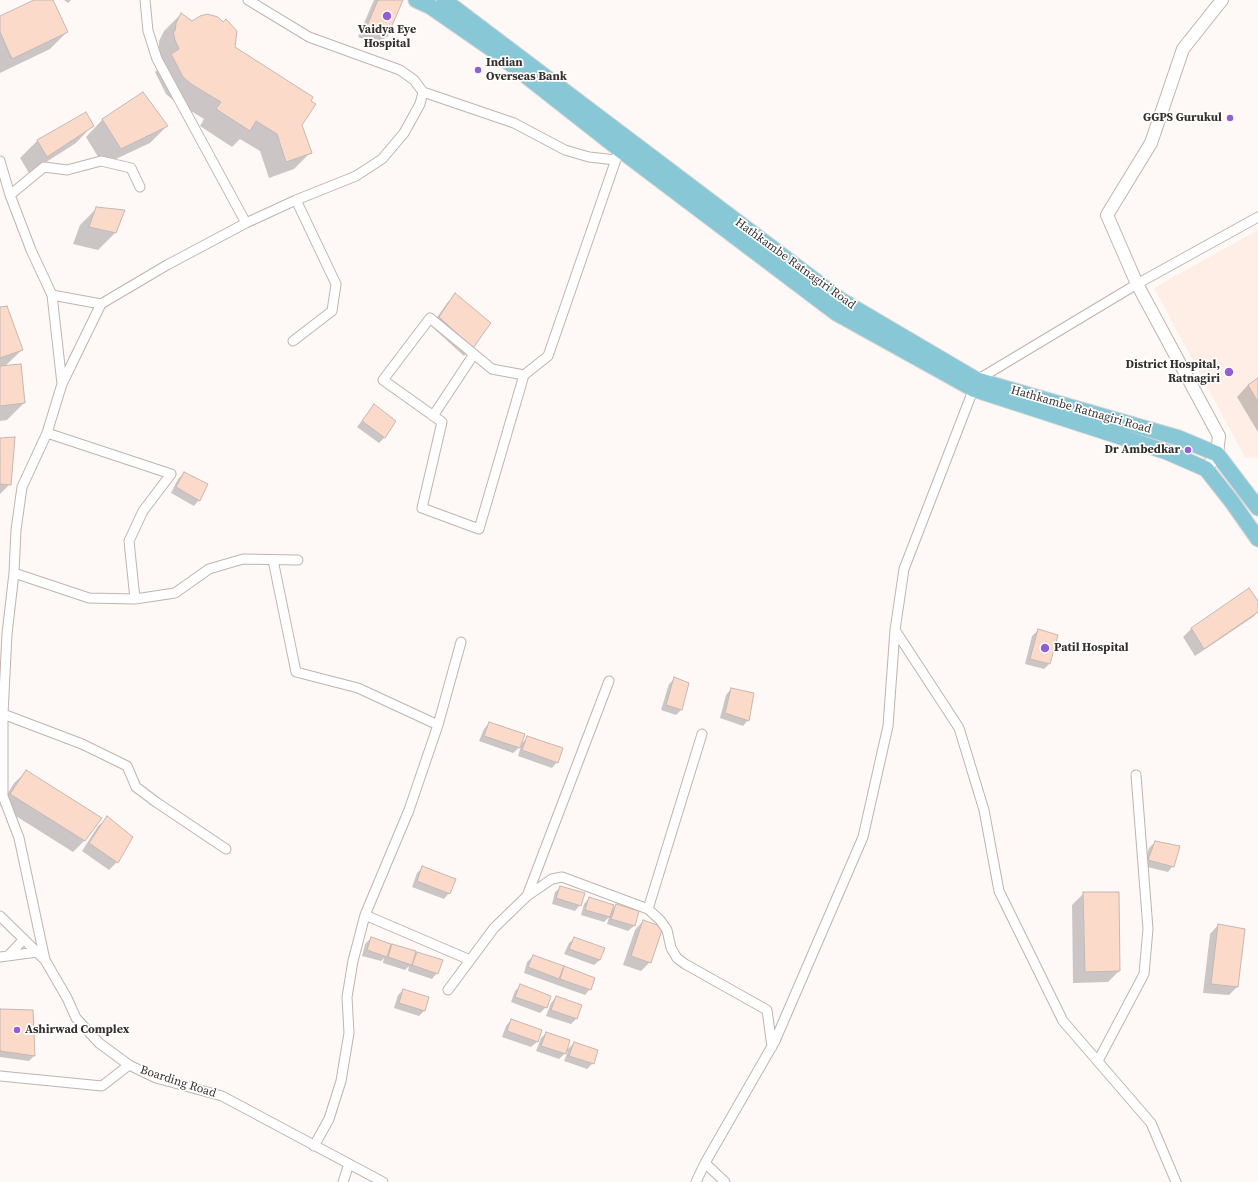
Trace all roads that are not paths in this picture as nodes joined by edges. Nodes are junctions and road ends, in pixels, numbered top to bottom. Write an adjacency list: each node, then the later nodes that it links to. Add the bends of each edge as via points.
1 (146, 0): 13 (street, via 148,31 157,59)
2 (248, 0): 6 (street, via 309,37 400,70 414,80)
3 (416, 0): 7 (main road, via 431,7 493,50)
4 (444, 0): 7 (main road, Hathkambe Ratnagiri Road)
5 (1222, 0): 14 (street, via 1183,49 1151,143 1107,215)
6 (423, 92): 7 (street, via 514,123 565,150 589,157); 11 (street, via 420,104 404,133 382,159 356,176)
7 (620, 148): 19 (street, via 548,356); 21 (main road, Hathkambe Ratnagiri Road, via 841,300)
8 (0, 161): 10 (street)
9 (140, 188): 10 (street, via 131,168 101,161 67,170 44,167)
10 (10, 195): 15 (street)
11 (296, 200): 13 (street); 17 (street, via 336,284 332,311)
12 (1258, 217): 14 (street)
13 (246, 223): 16 (street)
14 (1137, 284): 21 (street); 24 (street, via 1218,436)
15 (52, 295): 16 (street); 20 (street)
16 (101, 304): 20 (street)
17 (294, 341)
18 (474, 354): 19 (street, via 492,369); 22 (street); 22 (street, via 430,318 383,380)
19 (524, 375): 22 (street, via 479,529 422,508 442,422)
20 (62, 384): 23 (street)
21 (975, 384): 24 (main road, Hathkambe Ratnagiri Road, via 1179,438); 25 (main road, via 1167,452); 32 (street, via 904,569)
22 (433, 416)
23 (47, 433): 30 (street, via 22,487); 31 (street, via 171,474 143,511 129,541)
24 (1217, 454): 25 (street); 26 (main road, Hathkambe Ratnagiri Road)
25 (1206, 469): 27 (main road)
26 (1258, 508)
27 (1258, 539)
28 (273, 560): 29 (street); 31 (street, via 243,559 209,569 175,593); 37 (street, via 296,672 358,688)
29 (298, 560)
30 (14, 573): 31 (street, via 89,598); 33 (street)
31 (135, 599)
32 (895, 630): 51 (street, via 888,726 863,837); 52 (street, via 959,728 984,810 999,891 1063,1021)
33 (3, 634): 36 (street)
34 (461, 642): 37 (street)
35 (609, 680): 41 (street)
36 (3, 714): 40 (street, via 82,744 127,766 136,788); 48 (street, via 3,796 19,838)
37 (438, 725): 43 (street, via 409,810)
38 (702, 734): 42 (street)
39 (1136, 775): 52 (street, via 1148,929 1144,974)
40 (226, 850)
41 (527, 896): 42 (street, via 552,879 562,877); 49 (street, via 494,928)
42 (648, 909): 51 (street, via 667,930 671,948 677,958 767,1010)
43 (366, 915): 49 (street); 55 (street, via 353,961 347,997 349,1033 341,1082 329,1118)
44 (0, 916): 45 (street, Boarding Road)
45 (24, 939): 46 (street, Boarding Road); 47 (street)
46 (37, 952): 47 (street); 48 (street, Boarding Road)
47 (4, 956)
48 (44, 960): 53 (street, Boarding Road, via 76,1018 99,1043)
49 (470, 960): 50 (street)
50 (448, 990)
51 (772, 1047): 56 (street)
52 (1098, 1061): 62 (street, via 1151,1123)
53 (129, 1065): 54 (street, via 102,1086); 55 (street, Boarding Road, via 156,1078 222,1096)
54 (0, 1076)
55 (314, 1146): 57 (street, Boarding Road)
56 (705, 1163): 60 (street); 61 (street)
57 (349, 1164): 58 (street); 59 (street, Boarding Road)
58 (343, 1182)
59 (383, 1182)
60 (696, 1182)
61 (725, 1182)
62 (1176, 1182)

